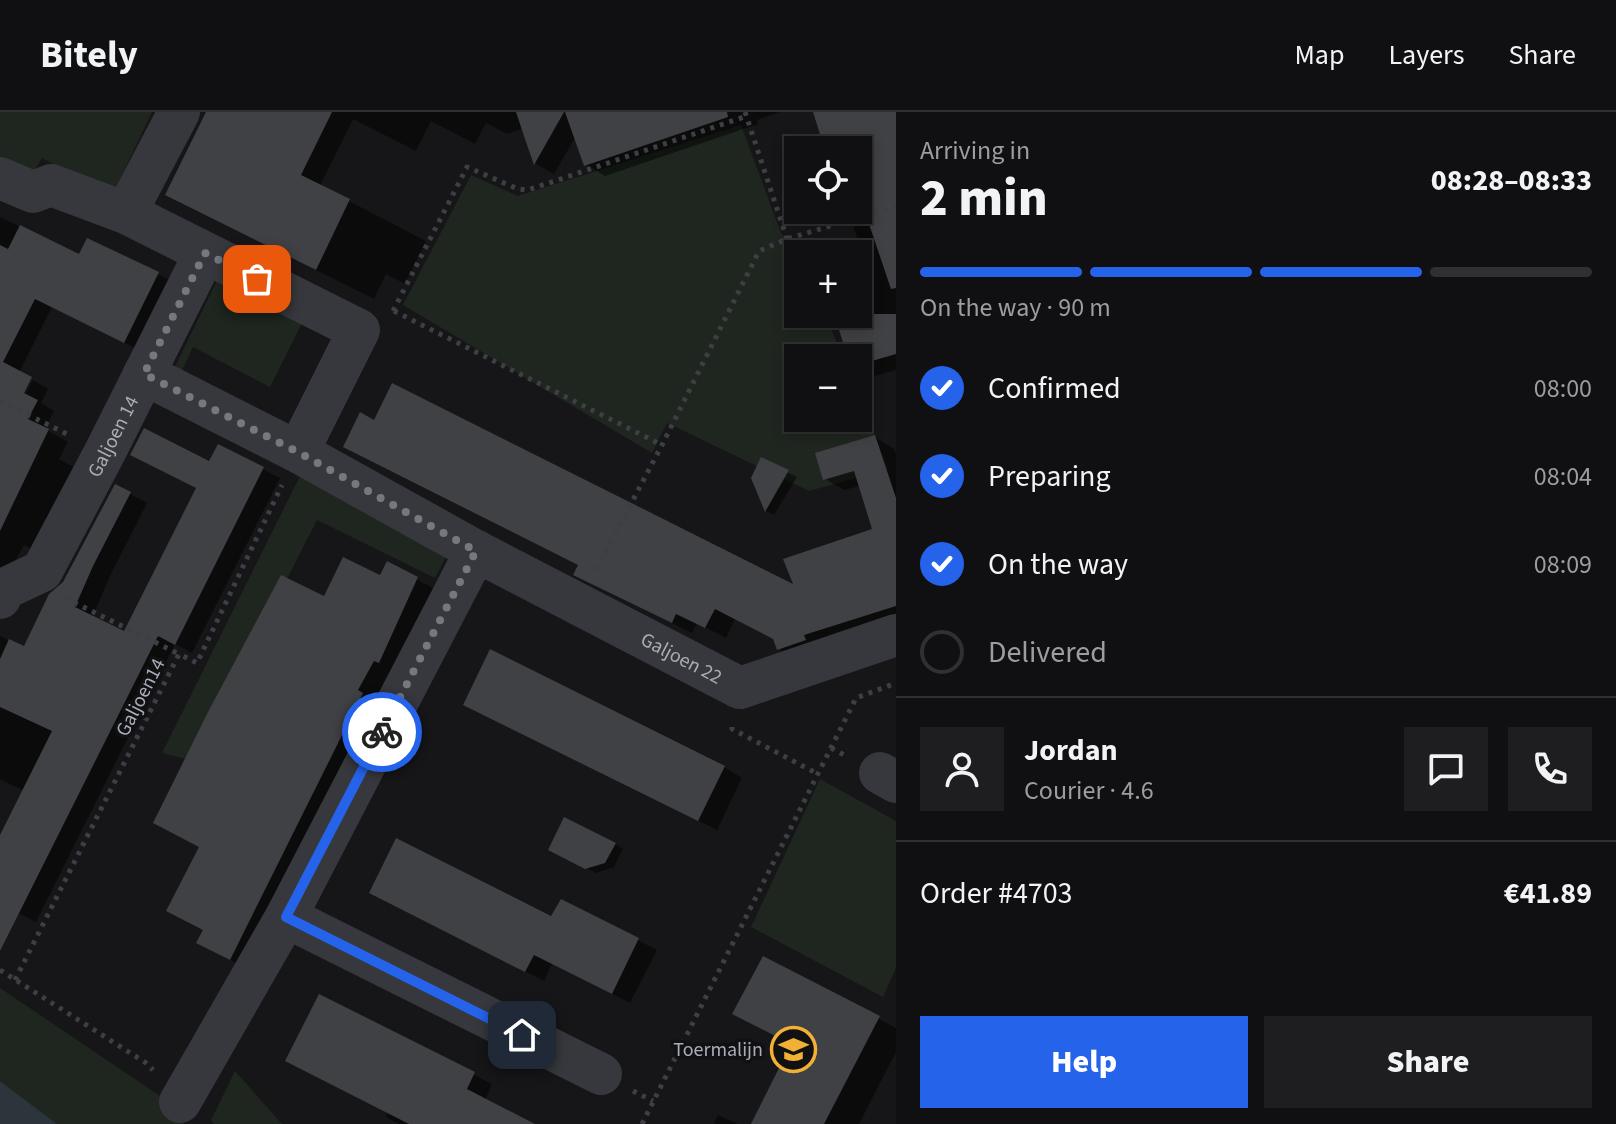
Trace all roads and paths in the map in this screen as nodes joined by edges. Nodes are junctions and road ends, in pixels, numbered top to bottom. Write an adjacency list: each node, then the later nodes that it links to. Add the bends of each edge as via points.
1 (179, 112): 5 (street)
2 (746, 114): 6 (path); 8 (path, via 528,190 467,167)
3 (0, 178): 5 (street, via 33,192 51,185)
4 (896, 206): 6 (path)
5 (126, 213): 7 (street)
6 (787, 239): 12 (path, via 759,251)
7 (205, 253): 8 (street); 9 (street, Galjoen 14)
8 (376, 320): 11 (street); 12 (path)
9 (144, 374): 11 (street, Galjoen 22); 13 (street, Galjoen 14)
10 (0, 401): 13 (path)
11 (303, 443): 14 (street, Galjoen 22); 18 (path, Galjoen14, via 197,663)
12 (662, 445): 16 (path)
13 (105, 452): 15 (street, Galjoen 14, via 42,571)
14 (476, 551): 16 (street, Galjoen 22); 22 (street)
15 (13, 588): 18 (path)
16 (578, 604): 20 (street, Galjoen 22)
17 (896, 635): 20 (street, Galjoen 22)
18 (179, 654): 24 (path, Galjoen14)
19 (896, 683): 21 (path, via 856,698)
20 (740, 688): 21 (path, via 732,729)
21 (818, 774): 27 (path)
22 (286, 917): 25 (street); 26 (street)
23 (0, 970): 24 (path)
24 (15, 980): 26 (path, via 146,1063)
25 (601, 1074)
26 (180, 1102)
27 (642, 1124)

